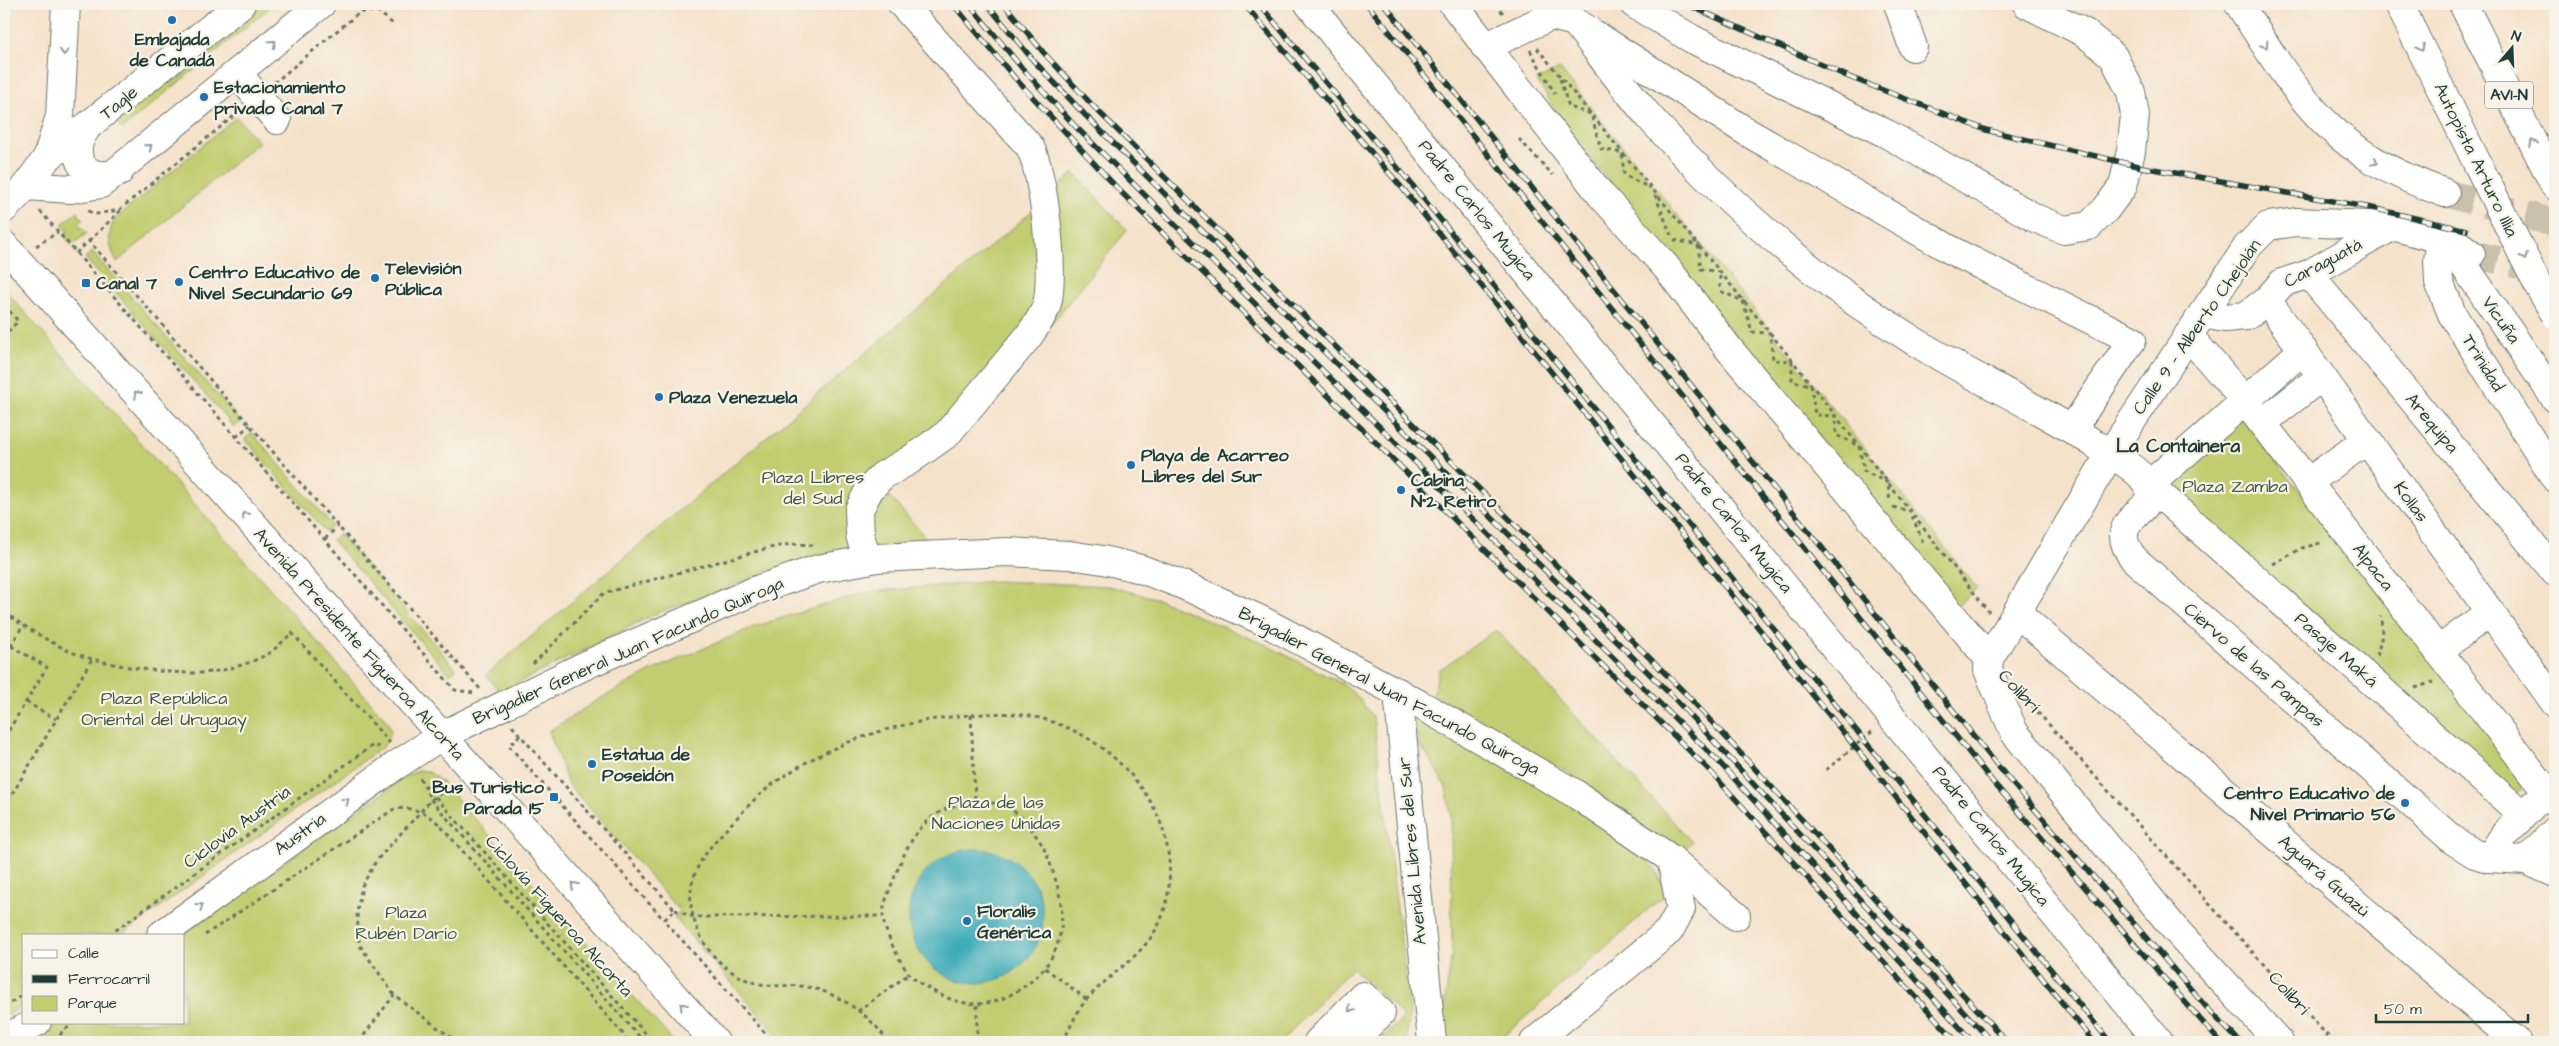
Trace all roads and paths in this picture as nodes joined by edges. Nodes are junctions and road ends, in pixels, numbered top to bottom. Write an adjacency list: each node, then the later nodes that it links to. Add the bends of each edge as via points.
1 (66, 4): 25 (main road, one-way to 25, via 60,116)
2 (241, 4): 23 (main road, Tagle)
3 (321, 4): 18 (main road, one-way to 3)
4 (902, 4): 75 (main road, via 1030,147 1040,176 1049,264 1047,305 1028,337 946,434 882,476 869,490 859,510 860,535)
5 (1309, 4): 98 (main road, Padre Carlos Mugica)
6 (1453, 4): 16 (main road)
7 (1634, 4): 9 (main road, via 1692,39 1888,134 2035,218 2064,230 2089,226 2122,186 2135,115 2131,92 2113,56 2085,33)
8 (1898, 4): 17 (main road)
9 (2027, 4)
10 (2239, 4): 29 (main road, one-way to 29, via 2296,91 2338,137 2396,173)
11 (2399, 4): 46 (main road, Autopista Arturo Illia, one-way to 46, bridge)
12 (2463, 4): 27 (main road, AV1-N, one-way to 12)
13 (1575, 22): 15 (main road, via 1551,16); 59 (main road, via 1651,119 1733,205 1840,290 1914,341); 59 (main road, via 1747,132 1958,254 2132,340)
14 (393, 24): 20 (path, via 378,11 355,16)
15 (1518, 31): 16 (main road); 19 (path)
16 (1484, 46): 88 (main road, via 1601,195 1666,267 1730,349)
17 (1913, 47)
18 (237, 73): 20 (main road); 26 (main road, one-way to 18)
19 (1559, 76): 21 (path); 21 (path, via 1569,107)
20 (257, 97): 22 (main road); 31 (path)
21 (1591, 114): 24 (path); 24 (path, via 1601,149)
22 (277, 120)
23 (86, 129): 25 (main road, Tagle); 26 (main road, via 79,138 79,161 86,170 97,175)
24 (1622, 153): 28 (path); 28 (path, via 1624,175)
25 (47, 158): 30 (main road, Tagle)
26 (119, 172): 30 (main road, via 101,184 84,188)
27 (2555, 186)
28 (1653, 190): 38 (path); 38 (path, via 1674,240)
29 (2446, 193)
30 (17, 195): 34 (path)
31 (129, 203): 32 (path, via 108,214); 36 (path)
32 (79, 208)
33 (52, 213): 34 (path)
34 (47, 219): 40 (path)
35 (2393, 226): 39 (main road, Calle 9 - Alberto Chejolán); 42 (main road, Caraguatá); 47 (main road, Calle 9 - Alberto Chejolán, via 2296,222 2268,226 2247,247)
36 (89, 241): 40 (path); 58 (path)
37 (4, 245): 102 (main road, Avenida Presidente Figueroa Alcorta, one-way to 37)
38 (1698, 245): 41 (path); 41 (path, via 1701,269)
39 (2453, 245): 54 (main road, Vicuña); 64 (main road, Trinidad, via 2438,260 2439,282 2452,314)
40 (76, 253): 60 (path)
41 (1720, 272): 44 (path); 44 (path, via 1720,291)
42 (2309, 274): 43 (main road, Caraguatá, via 2282,283); 77 (main road, Arequipa)
43 (2267, 300): 47 (main road, Caraguatá, via 2246,316); 50 (main road, Kollas)
44 (1743, 301): 48 (path); 48 (path, via 1752,332)
45 (4, 305): 49 (path, via 18,321)
46 (2555, 314)
47 (2195, 325): 55 (main road, Alpaca); 63 (main road, Calle 9 - Alberto Chejolán)
48 (1770, 333): 51 (path); 51 (path, via 1773,360)
49 (4, 336)
50 (2303, 350): 52 (main road, Kollas); 55 (main road)
51 (1792, 361): 53 (path); 53 (path, via 1792,381)
52 (2321, 377): 57 (main road); 61 (main road, Kollas)
53 (1811, 385): 56 (path); 56 (path, via 1815,415)
54 (2555, 398)
55 (2245, 401): 57 (main road, Alpaca); 67 (main road)
56 (1836, 416): 62 (path); 62 (path, via 1836,435)
57 (2262, 424): 65 (main road, Alpaca)
58 (250, 426): 60 (path); 69 (path)
59 (2072, 429): 63 (main road)
60 (236, 437): 70 (path)
61 (2367, 440): 65 (main road); 81 (main road, Kollas)
62 (1859, 446): 66 (path); 66 (path, via 1864,471)
63 (2110, 454): 67 (main road); 82 (main road, Calle 9 - Alberto Chejolán)
64 (2555, 478)
65 (2308, 482): 71 (main road, Alpaca)
66 (1888, 483): 68 (path); 68 (path, via 1890,506)
67 (2149, 486): 78 (main road, Pasaje Maká); 115 (main road, Ciervo de las Pampas, via 2151,496 2129,521 2122,538 2134,559 2454,840 2475,854)
68 (1910, 512): 73 (path); 74 (path)
69 (338, 526): 70 (path); 70 (path, via 485,694 455,690)
70 (324, 539)
71 (2352, 539): 78 (path, via 2320,542 2285,556 2267,570); 86 (main road, Alpaca)
72 (816, 545): 89 (path, via 791,544 769,548 604,593)
73 (1924, 545)
74 (1942, 551): 76 (path); 82 (path)
75 (867, 560): 92 (main road, Brigadier General Juan Facundo Quiroga, via 1007,552 1069,555 1122,564 1183,585 1261,620); 97 (main road, Brigadier General Juan Facundo Quiroga, via 818,569 754,591)
76 (1938, 561)
77 (2555, 572)
78 (2261, 584): 90 (main road, Pasaje Maká)
79 (2380, 609): 90 (path, via 2381,647 2376,658)
80 (4, 612): 83 (path)
81 (2490, 612): 86 (main road); 95 (main road, Kollas)
82 (2011, 623): 88 (main road, Calle 9 - Alberto Chejolán); 158 (main road, Aguará Guazú)
83 (23, 626): 85 (path); 87 (path)
84 (4, 642): 85 (path)
85 (11, 646): 94 (path, via 47,667)
86 (2438, 651): 91 (main road, Alpaca)
87 (92, 659): 100 (path); 104 (path, via 200,673 226,669 267,654 292,633)
88 (1989, 659): 156 (main road, Colibrí, via 1988,670 2014,732 2173,926)
89 (528, 668)
90 (2360, 671): 96 (main road, Pasaje Maká)
91 (2461, 680): 96 (path, via 2432,682 2406,692); 107 (main road, Alpaca)
92 (1398, 692): 116 (main road, Brigadier General Juan Facundo Quiroga, via 1574,793); 134 (main road, Avenida Libres del Sur)
93 (2021, 693): 157 (path, Colibrí)
94 (26, 702): 100 (path); 103 (path)
95 (2555, 703)
96 (2401, 707): 113 (main road, Pasaje Maká)
97 (496, 708): 101 (path); 102 (main road, Brigadier General Juan Facundo Quiroga)
98 (1891, 714): 105 (path); 155 (main road, Padre Carlos Mugica)
99 (971, 715): 110 (path); 122 (path, via 940,717 877,731 811,759 763,792 702,856 691,883); 131 (path, via 991,713 1040,718 1071,729 1103,747 1130,773 1155,807 1168,855 1170,884 1164,911 1151,940)
100 (56, 720): 111 (path)
101 (520, 735): 119 (path); 123 (path, via 510,746)
102 (441, 736): 104 (main road, Austria); 145 (main road, Avenida Presidente Figueroa Alcorta, one-way to 102)
103 (4, 738)
104 (400, 763): 108 (path, Ciclovía Figueroa Alcorta); 109 (path); 124 (path, Ciclovía Austria, via 373,745); 125 (main road, Austria, one-way to 104)
105 (1826, 770)
106 (448, 788): 108 (path)
107 (2551, 796): 113 (main road)
108 (435, 797): 109 (path); 144 (path, Ciclovía Figueroa Alcorta)
109 (431, 800): 112 (path); 143 (path)
110 (975, 801): 120 (path, via 941,810 919,829 903,856); 127 (path, via 1002,804 1012,809 1029,825 1049,858 1063,922 1057,945)
111 (4, 808)
112 (420, 811): 126 (path, via 404,807 394,809); 129 (path, via 376,861 362,886 357,912 359,944); 142 (path, via 438,824)
113 (2524, 815): 115 (main road, via 2505,834)
114 (2555, 831): 117 (main road)
115 (2489, 858): 117 (main road, Ciervo de las Pampas)
116 (1671, 859): 121 (main road, Brigadier General Juan Facundo Quiroga); 154 (main road, via 1681,909 1668,931)
117 (2526, 860): 118 (main road)
118 (2555, 873)
119 (675, 910): 122 (path); 123 (path)
120 (883, 916): 122 (path); 128 (path, via 892,946)
121 (1736, 916)
122 (694, 917): 135 (path, via 710,950 724,966 747,981 769,986 810,987)
123 (664, 920): 146 (path)
124 (110, 934)
125 (162, 934)
126 (200, 938)
127 (1045, 968): 131 (path); 132 (path, via 1026,986 1002,1000)
128 (909, 974): 132 (path, via 930,990 956,1002); 135 (path)
129 (394, 994): 140 (path); 141 (path)
130 (22, 995): 133 (path)
131 (1086, 999): 149 (path)
132 (977, 1005): 148 (path)
133 (4, 1007)
134 (1427, 1009): 152 (main road, Avenida Libres del Sur); 153 (main road, Avenida Libres del Sur)
135 (858, 1011): 147 (path)
136 (33, 1024): 138 (main road)
137 (72, 1024): 139 (path)
138 (4, 1039)
139 (56, 1042)
140 (359, 1042)
141 (457, 1042)
142 (630, 1042)
143 (644, 1042)
144 (654, 1042)
145 (715, 1042)
146 (773, 1042)
147 (888, 1042)
148 (977, 1042)
149 (1063, 1042)
150 (1318, 1042): 151 (main road, one-way to 150, via 1381,1012 1363,996)
151 (1351, 1042)
152 (1420, 1042)
153 (1432, 1042)
154 (1534, 1042)
155 (2159, 1042)
156 (2279, 1042)
157 (2333, 1042)
158 (2516, 1042)

